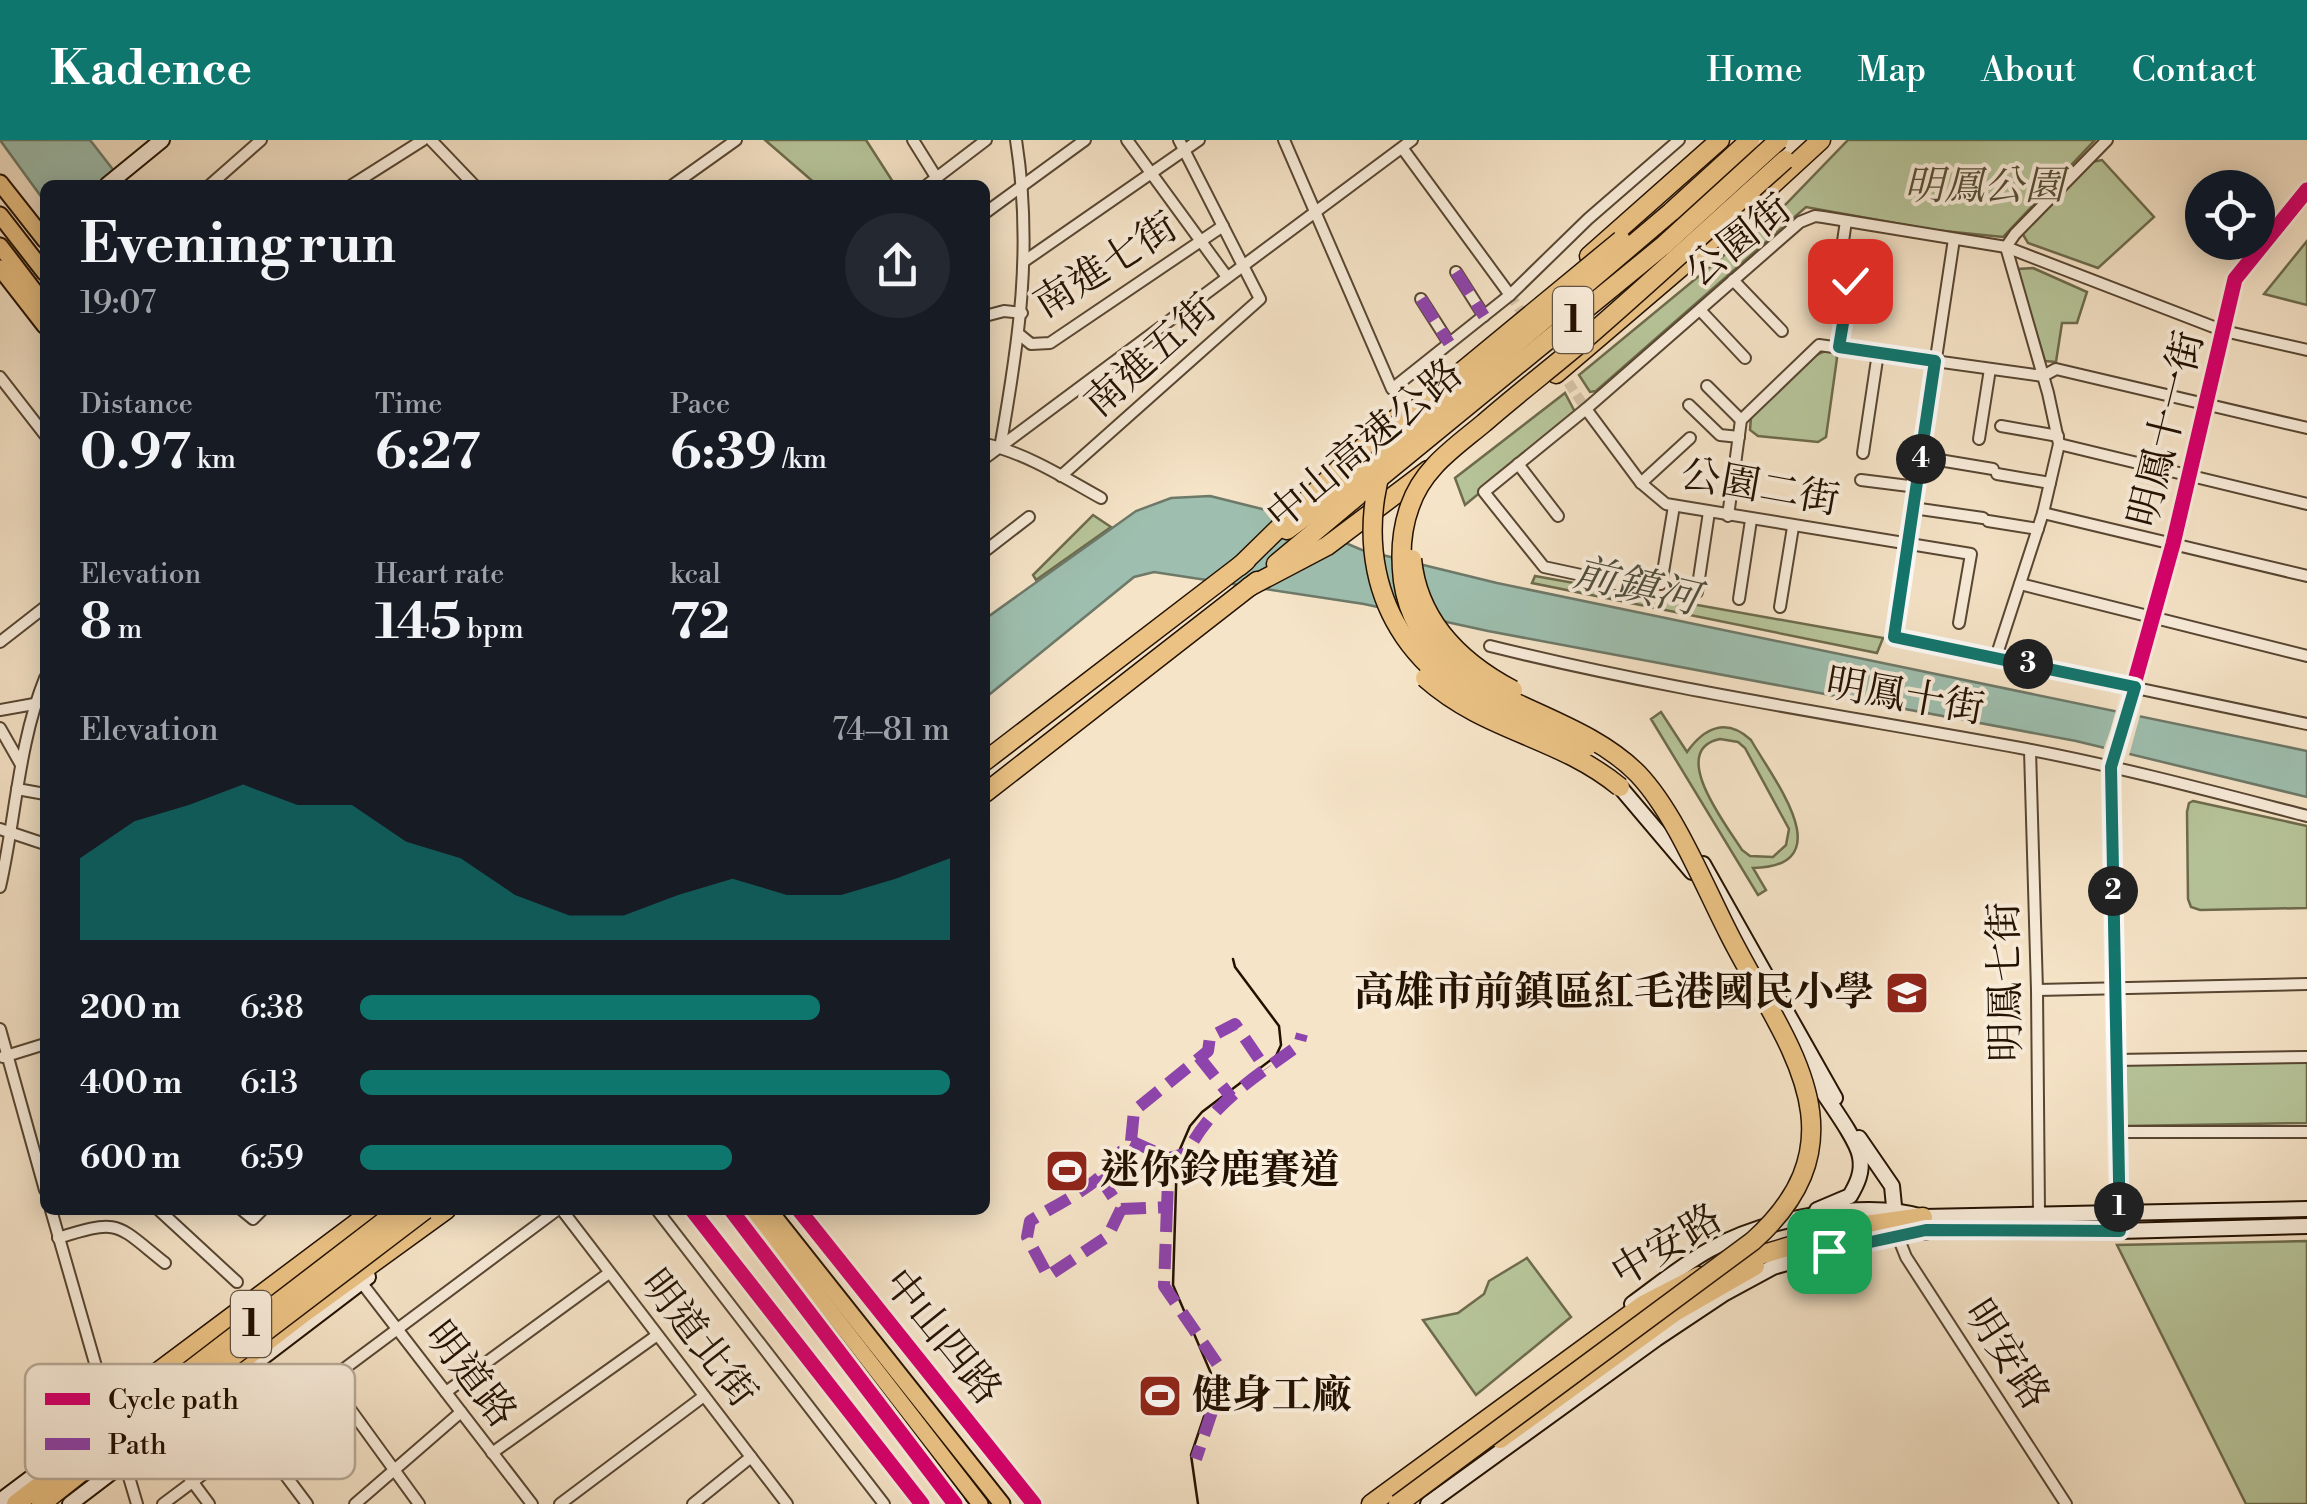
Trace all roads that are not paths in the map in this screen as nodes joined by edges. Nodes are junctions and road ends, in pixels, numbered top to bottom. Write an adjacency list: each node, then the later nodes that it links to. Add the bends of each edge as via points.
1 (162, 140): 24 (street)
2 (260, 140): 25 (street)
3 (427, 140): 26 (street); 27 (street)
4 (736, 140): 28 (street)
5 (913, 140): 29 (street)
6 (986, 140): 30 (street)
7 (1016, 140): 32 (street)
8 (1085, 140): 32 (street)
9 (1127, 140): 23 (street, 南進五街)
10 (1199, 140): 21 (street)
11 (1284, 140): 35 (street)
12 (1412, 140): 22 (street)
13 (1679, 140): 55 (street)
14 (1720, 140): 116 (highway, via 1346,462)
15 (1736, 140): 80 (highway, bridge)
16 (1750, 140): 116 (highway, 中山高速公路 / 1, bridge, via 1354,480)
17 (1779, 140): 121 (highway, 中山高速公路 / 1, bridge, via 1664,245)
18 (1806, 140): 90 (highway, bridge, via 1582,342)
19 (1821, 140): 121 (highway, via 1578,357 1346,533)
20 (2108, 140): 44 (street)
21 (1182, 145): 23 (street); 38 (street, 南進五街)
22 (1403, 150): 35 (street); 55 (street)
23 (1152, 173): 42 (street, 南進五街); 46 (street)
24 (114, 180)
25 (216, 180)
26 (360, 180)
27 (469, 180)
28 (680, 180)
29 (932, 180)
30 (933, 180)
31 (0, 183): 39 (main road)
32 (1023, 185): 34 (street); 46 (street)
33 (2307, 190): 64 (street, 明鳳十一街, via 2234,279)
34 (990, 208)
35 (1315, 210): 47 (street); 66 (street, via 1392,389)
36 (0, 215): 45 (main road)
37 (1846, 221): 41 (street, 公園街); 51 (street); 53 (street, 公園街, via 1806,218)
38 (1223, 226): 42 (street, 南進七街); 47 (street, 南進五街)
39 (40, 232)
40 (40, 239): 45 (street)
41 (1954, 239): 44 (street, 公園街); 71 (street)
42 (1202, 242): 52 (street, 南進五街); 65 (street, 南進七街, via 1050,343 1031,344)
43 (0, 246): 49 (main road)
44 (2006, 247): 64 (street, 公園街); 73 (street)
45 (26, 248): 48 (main road); 49 (street)
46 (1026, 260): 59 (street)
47 (1243, 265): 52 (street); 95 (street, 南進五街, via 1260,299)
48 (40, 266)
49 (3, 267): 57 (main road); 62 (main road)
50 (1456, 272): 61 (street)
51 (1838, 276)
52 (1227, 277): 89 (street)
53 (1733, 280): 58 (street, 公園街); 63 (street)
54 (1850, 281): 67 (street)
55 (1510, 295): 61 (street)
56 (1422, 299): 66 (street)
57 (40, 300)
58 (1700, 310): 70 (street); 78 (street, 公園街)
59 (1022, 314): 60 (street); 65 (street)
60 (990, 315)
61 (1484, 316): 66 (street)
62 (40, 319)
63 (1782, 330)
64 (2224, 331): 68 (street, 公園街); 76 (street, 明鳳十一街)
65 (1020, 336): 89 (street)
66 (1450, 343)
67 (1839, 347): 69 (street); 79 (street, via 1814,347)
68 (2307, 350)
69 (1878, 353): 71 (street); 91 (street)
70 (1745, 358)
71 (1935, 361): 72 (street); 93 (street)
72 (1990, 368): 73 (street); 86 (street)
73 (2044, 376): 76 (street, via 2056,369); 87 (street)
74 (0, 377): 83 (street)
75 (1707, 386): 79 (street)
76 (2205, 404): 82 (street); 96 (street, 明鳳十一街)
77 (1689, 406): 84 (street, via 1720,435)
78 (1586, 409): 94 (street, 公園街); 99 (street, 公園二街)
79 (1742, 420): 84 (street)
80 (1398, 424): 143 (highway, bridge, via 1369,478 1362,546 1372,596 1400,651 1464,709 1568,752); 239 (highway, bridge, via 1380,468 1372,538 1382,592 1399,626 1430,667 1463,692 1596,752 1631,781 1674,844 1767,1018 1793,1074 1802,1129 1783,1195 1754,1228)
81 (2001, 426): 87 (street)
82 (2307, 428)
83 (40, 429)
84 (1739, 436): 108 (street)
85 (1690, 438): 99 (street)
86 (1980, 439)
87 (2058, 440): 96 (street); 98 (street)
88 (990, 445): 89 (street)
89 (1000, 448): 92 (street); 95 (street)
90 (1448, 450): 142 (highway, bridge, via 1427,484 1412,534 1413,569 1429,616 1465,661 1596,730); 240 (highway, bridge, via 1416,491 1406,520 1402,564 1416,622 1457,672 1580,731 1641,778 1680,836 1794,1054 1808,1091 1811,1128 1800,1181 1774,1223)
91 (1862, 452)
92 (990, 455)
93 (1921, 457): 98 (street); 100 (street)
94 (1518, 464): 107 (street); 117 (street, 公園街, via 1484,492 1544,567)
95 (1061, 476): 101 (street)
96 (2188, 476): 102 (street); 114 (street, 明鳳十一街)
97 (1861, 480): 100 (street)
98 (2050, 482): 106 (street)
99 (1641, 483): 103 (street, 公園二街, via 1658,501)
100 (1916, 488): 104 (street)
101 (1101, 498)
102 (2307, 504)
103 (1674, 506): 105 (street, 公園二街); 119 (street)
104 (1914, 508): 112 (street); 113 (street)
105 (1709, 512): 108 (street, 公園二街); 122 (street)
106 (2043, 513): 112 (street); 114 (street)
107 (1558, 516)
108 (1728, 516): 110 (street, 公園二街)
109 (1030, 517): 115 (street)
110 (1750, 520): 111 (street, 公園二街); 123 (street)
111 (1792, 527): 113 (street, 公園二街); 124 (street)
112 (2038, 529): 120 (street)
113 (1908, 544): 127 (street, 公園二街, via 1970,554); 131 (street, via 1894,637)
114 (2172, 544): 118 (street); 126 (street, 明鳳十一街)
115 (990, 547)
116 (1240, 566): 139 (highway, 中山高速公路 / 1)
117 (1581, 575)
118 (2307, 576)
119 (1662, 584)
120 (2020, 584): 126 (street); 131 (street)
121 (1249, 588): 145 (highway, 中山高速公路 / 1)
122 (1696, 592)
123 (1739, 598)
124 (1780, 606)
125 (40, 611): 128 (street)
126 (2154, 616): 130 (street); 132 (street, 明鳳十一街)
127 (1958, 623)
128 (0, 642)
129 (1490, 646): 138 (street, 明鳳十街, via 1603,674)
130 (2307, 656)
131 (1996, 657): 132 (street)
132 (2135, 687): 136 (street); 140 (street, 明鳳十一街)
133 (40, 690): 134 (street)
134 (34, 704): 135 (street); 141 (street)
135 (0, 710)
136 (2307, 724)
137 (0, 728): 141 (street)
138 (2030, 750): 140 (street, 明鳳十街); 154 (street, 明鳳七街)
139 (990, 757)
140 (2112, 762): 147 (street, 明鳳十街); 153 (street, 明鳳十一街)
141 (20, 763): 144 (street)
142 (1654, 782): 182 (street, via 1814,1064 1892,1186)
143 (1620, 786): 181 (street, via 1694,876 1860,1155 1850,1196)
144 (16, 789): 146 (street); 148 (street)
145 (990, 790)
146 (40, 793)
147 (2307, 816)
148 (6, 831): 149 (street); 150 (street)
149 (40, 842)
150 (3, 864): 151 (street)
151 (0, 887)
152 (2307, 984): 153 (street)
153 (2114, 988): 154 (street); 159 (street, 明鳳十一街)
154 (2038, 990): 165 (street, 明鳳七街)
155 (0, 1029): 158 (street)
156 (40, 1046): 158 (street)
157 (2307, 1057): 159 (street)
158 (3, 1058): 162 (street)
159 (2116, 1060): 160 (street, 明鳳十一街)
160 (2118, 1132): 161 (street); 164 (street, 明鳳十一街)
161 (2307, 1132)
162 (40, 1152)
163 (2307, 1209): 164 (street)
164 (2119, 1210): 165 (street); 186 (street, 明鳳十一街)
165 (2038, 1213): 183 (street)
166 (51, 1215): 187 (street)
167 (164, 1215): 190 (street)
168 (367, 1215): 195 (highway)
169 (379, 1215): 196 (street)
170 (392, 1215): 197 (highway, 1, bridge)
171 (418, 1215): 198 (highway, 1, bridge)
172 (439, 1215): 199 (highway)
173 (449, 1215): 191 (street)
174 (552, 1215): 192 (street)
175 (563, 1215): 189 (street, 明道北街)
176 (660, 1215): 232 (street)
177 (735, 1215): 233 (main road)
178 (756, 1215): 234 (main road, 中山四路)
179 (774, 1215): 235 (main road, 中山四路)
180 (803, 1215): 236 (main road, 中山四路)
181 (1793, 1220): 182 (street, 中安路, via 1834,1213); 237 (street, 中安路, via 1711,1249)
182 (1896, 1224): 183 (highway); 185 (highway); 241 (street, 中安路, via 1725,1292); 242 (street, 明安路, via 1906,1257)
183 (1924, 1224): 186 (street)
184 (2307, 1226): 186 (street)
185 (1869, 1227): 238 (highway, bridge, via 1726,1265 1660,1296); 240 (highway, bridge, via 1776,1257 1702,1294)
186 (2120, 1231)
187 (58, 1238): 188 (street, via 105,1225 122,1228); 194 (street)
188 (165, 1263)
189 (609, 1273): 193 (street, 明道北街); 202 (street)
190 (237, 1282)
191 (361, 1282): 192 (street, 明道路); 200 (street)
192 (396, 1328): 201 (street); 202 (street, 明道路)
193 (656, 1336): 203 (street, 明道北街); 206 (street)
194 (98, 1364)
195 (168, 1364)
196 (187, 1364)
197 (198, 1364)
198 (223, 1364)
199 (237, 1364)
200 (255, 1364)
201 (350, 1364)
202 (446, 1392): 204 (street, 明道路)
203 (704, 1396): 207 (street, 明道北街); 229 (street)
204 (460, 1412): 206 (street, 明道路); 208 (street)
205 (355, 1417): 208 (street)
206 (492, 1452): 228 (street, 明道路)
207 (752, 1457): 230 (street); 231 (street, 明道北街)
208 (393, 1470): 226 (street); 227 (street)
209 (32, 1479): 218 (street)
210 (49, 1479): 219 (highway, 1, bridge)
211 (73, 1479): 220 (highway, 1, bridge)
212 (103, 1479): 221 (street)
213 (129, 1479): 222 (street)
214 (190, 1479): 217 (street)
215 (198, 1479): 217 (street)
216 (288, 1479): 225 (street)
217 (193, 1483): 223 (street); 224 (street)
218 (0, 1502)
219 (16, 1504)
220 (40, 1504)
221 (70, 1504)
222 (136, 1504)
223 (163, 1504)
224 (209, 1504)
225 (307, 1504)
226 (355, 1504)
227 (418, 1504)
228 (532, 1504)
229 (560, 1504)
230 (694, 1504)
231 (787, 1504)
232 (884, 1504)
233 (955, 1504)
234 (980, 1504)
235 (1002, 1504)
236 (1034, 1504)
237 (1359, 1504)
238 (1374, 1504): 240 (street, 中安路, via 1601,1351)
239 (1386, 1504)
240 (1405, 1504)
241 (1428, 1504)
242 (2066, 1504)

